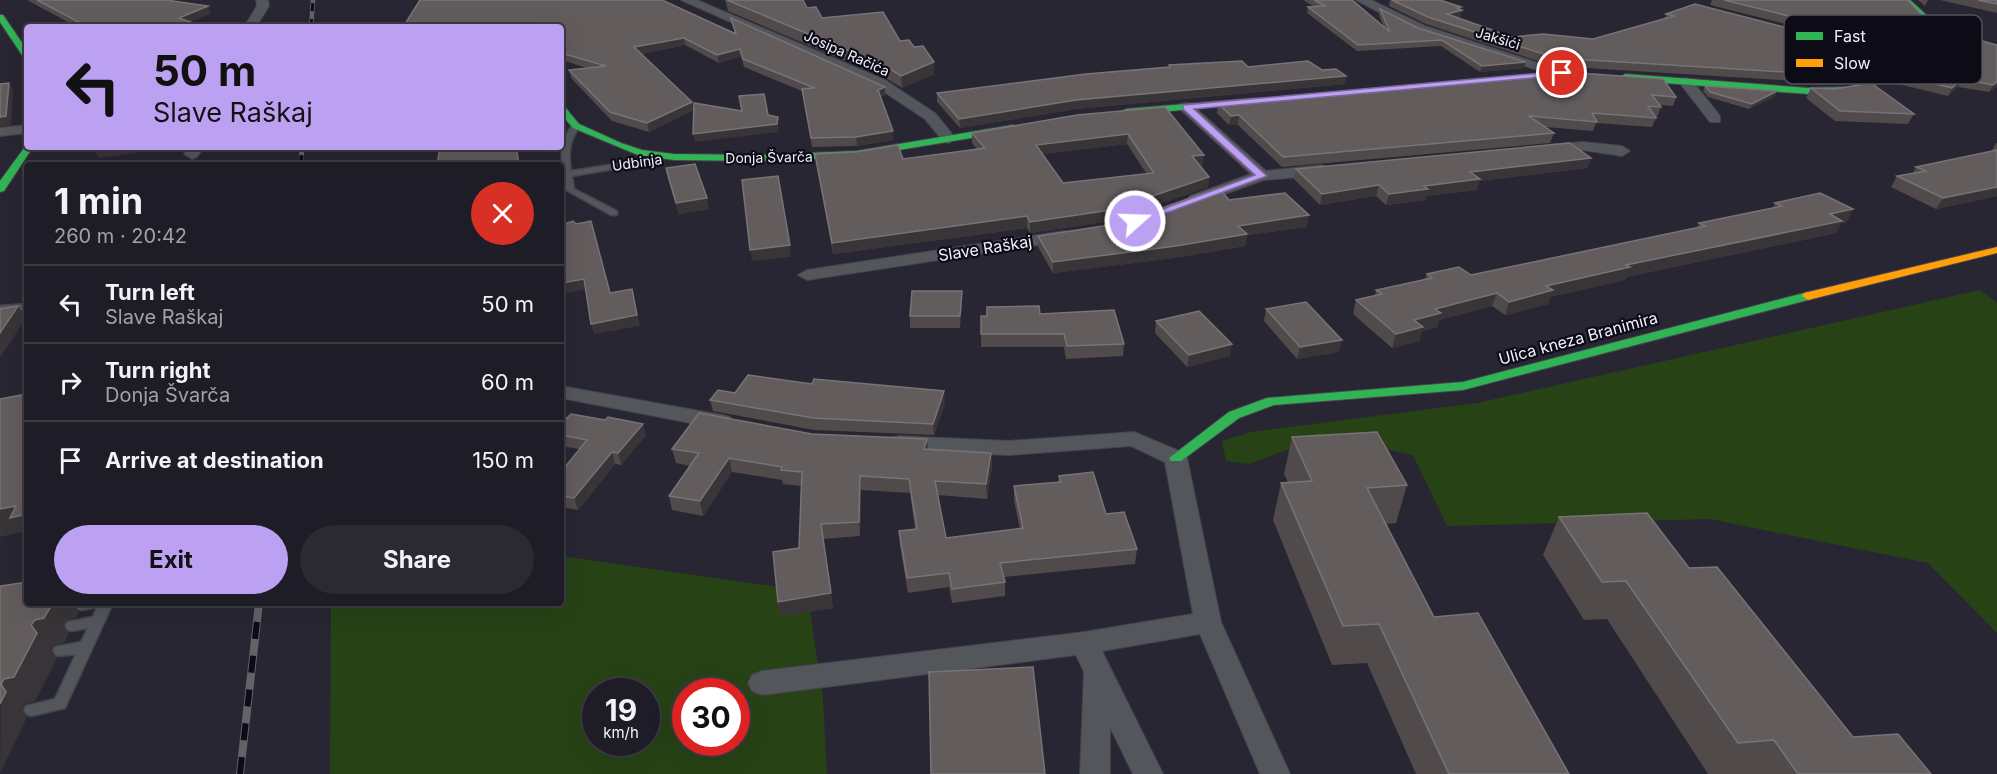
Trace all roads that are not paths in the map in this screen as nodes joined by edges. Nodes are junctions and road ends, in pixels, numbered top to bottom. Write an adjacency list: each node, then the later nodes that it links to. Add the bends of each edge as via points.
1 (262, 0): 7 (street, via 263,6)
2 (687, 0): 23 (street, Josipa Račića, via 880,83 930,116)
3 (1362, 0): 9 (street, Jakšići, via 1421,29)
4 (1906, 0): 5 (street)
5 (1922, 15)
6 (0, 17): 8 (street)
7 (252, 24)
8 (24, 52)
9 (1567, 74): 10 (street)
10 (1526, 76)
11 (1607, 76): 12 (street)
12 (1686, 82): 13 (street, via 1809,91 1851,90); 18 (street)
13 (1868, 84)
14 (1268, 100): 15 (street)
15 (1186, 107): 17 (street); 30 (street)
16 (564, 112): 20 (street, Udbinja)
17 (1109, 114)
18 (1715, 119)
19 (1029, 125): 23 (street, Donja Švarča)
20 (576, 126): 27 (street, Udbinja, via 641,153); 29 (lane, via 567,136 564,149)
21 (24, 129): 22 (street)
22 (0, 132)
23 (949, 139): 27 (street, Donja Švarča, via 846,155)
24 (26, 150): 31 (street)
25 (1535, 150): 26 (street, via 1583,146)
26 (1622, 151)
27 (674, 157): 29 (lane, Udbinja)
28 (1333, 169): 30 (street)
29 (568, 174): 33 (lane, via 570,190)
30 (1262, 176): 32 (street)
31 (0, 189)
32 (1177, 206)
33 (614, 213)
34 (1079, 233): 36 (street, Slave Raškaj)
35 (1997, 250): 42 (street, Ulica kneza Branimira, via 1463,386 1272,401 1234,415)
36 (807, 275)
37 (24, 307): 38 (lane)
38 (0, 309)
39 (564, 393): 40 (street)
40 (745, 426)
41 (883, 442): 42 (street, via 1009,448 1134,439)
42 (1176, 458): 45 (street)
43 (105, 606): 44 (lane)
44 (98, 621): 46 (lane); 48 (lane)
45 (1208, 622): 47 (street); 55 (street)
46 (72, 626)
47 (1084, 643): 50 (street); 51 (street)
48 (85, 647): 49 (lane); 52 (lane, via 60,704)
49 (60, 651)
50 (1096, 669): 53 (street); 54 (street)
51 (762, 683)
52 (31, 710)
53 (1095, 774)
54 (1148, 774)
55 (1275, 774)

